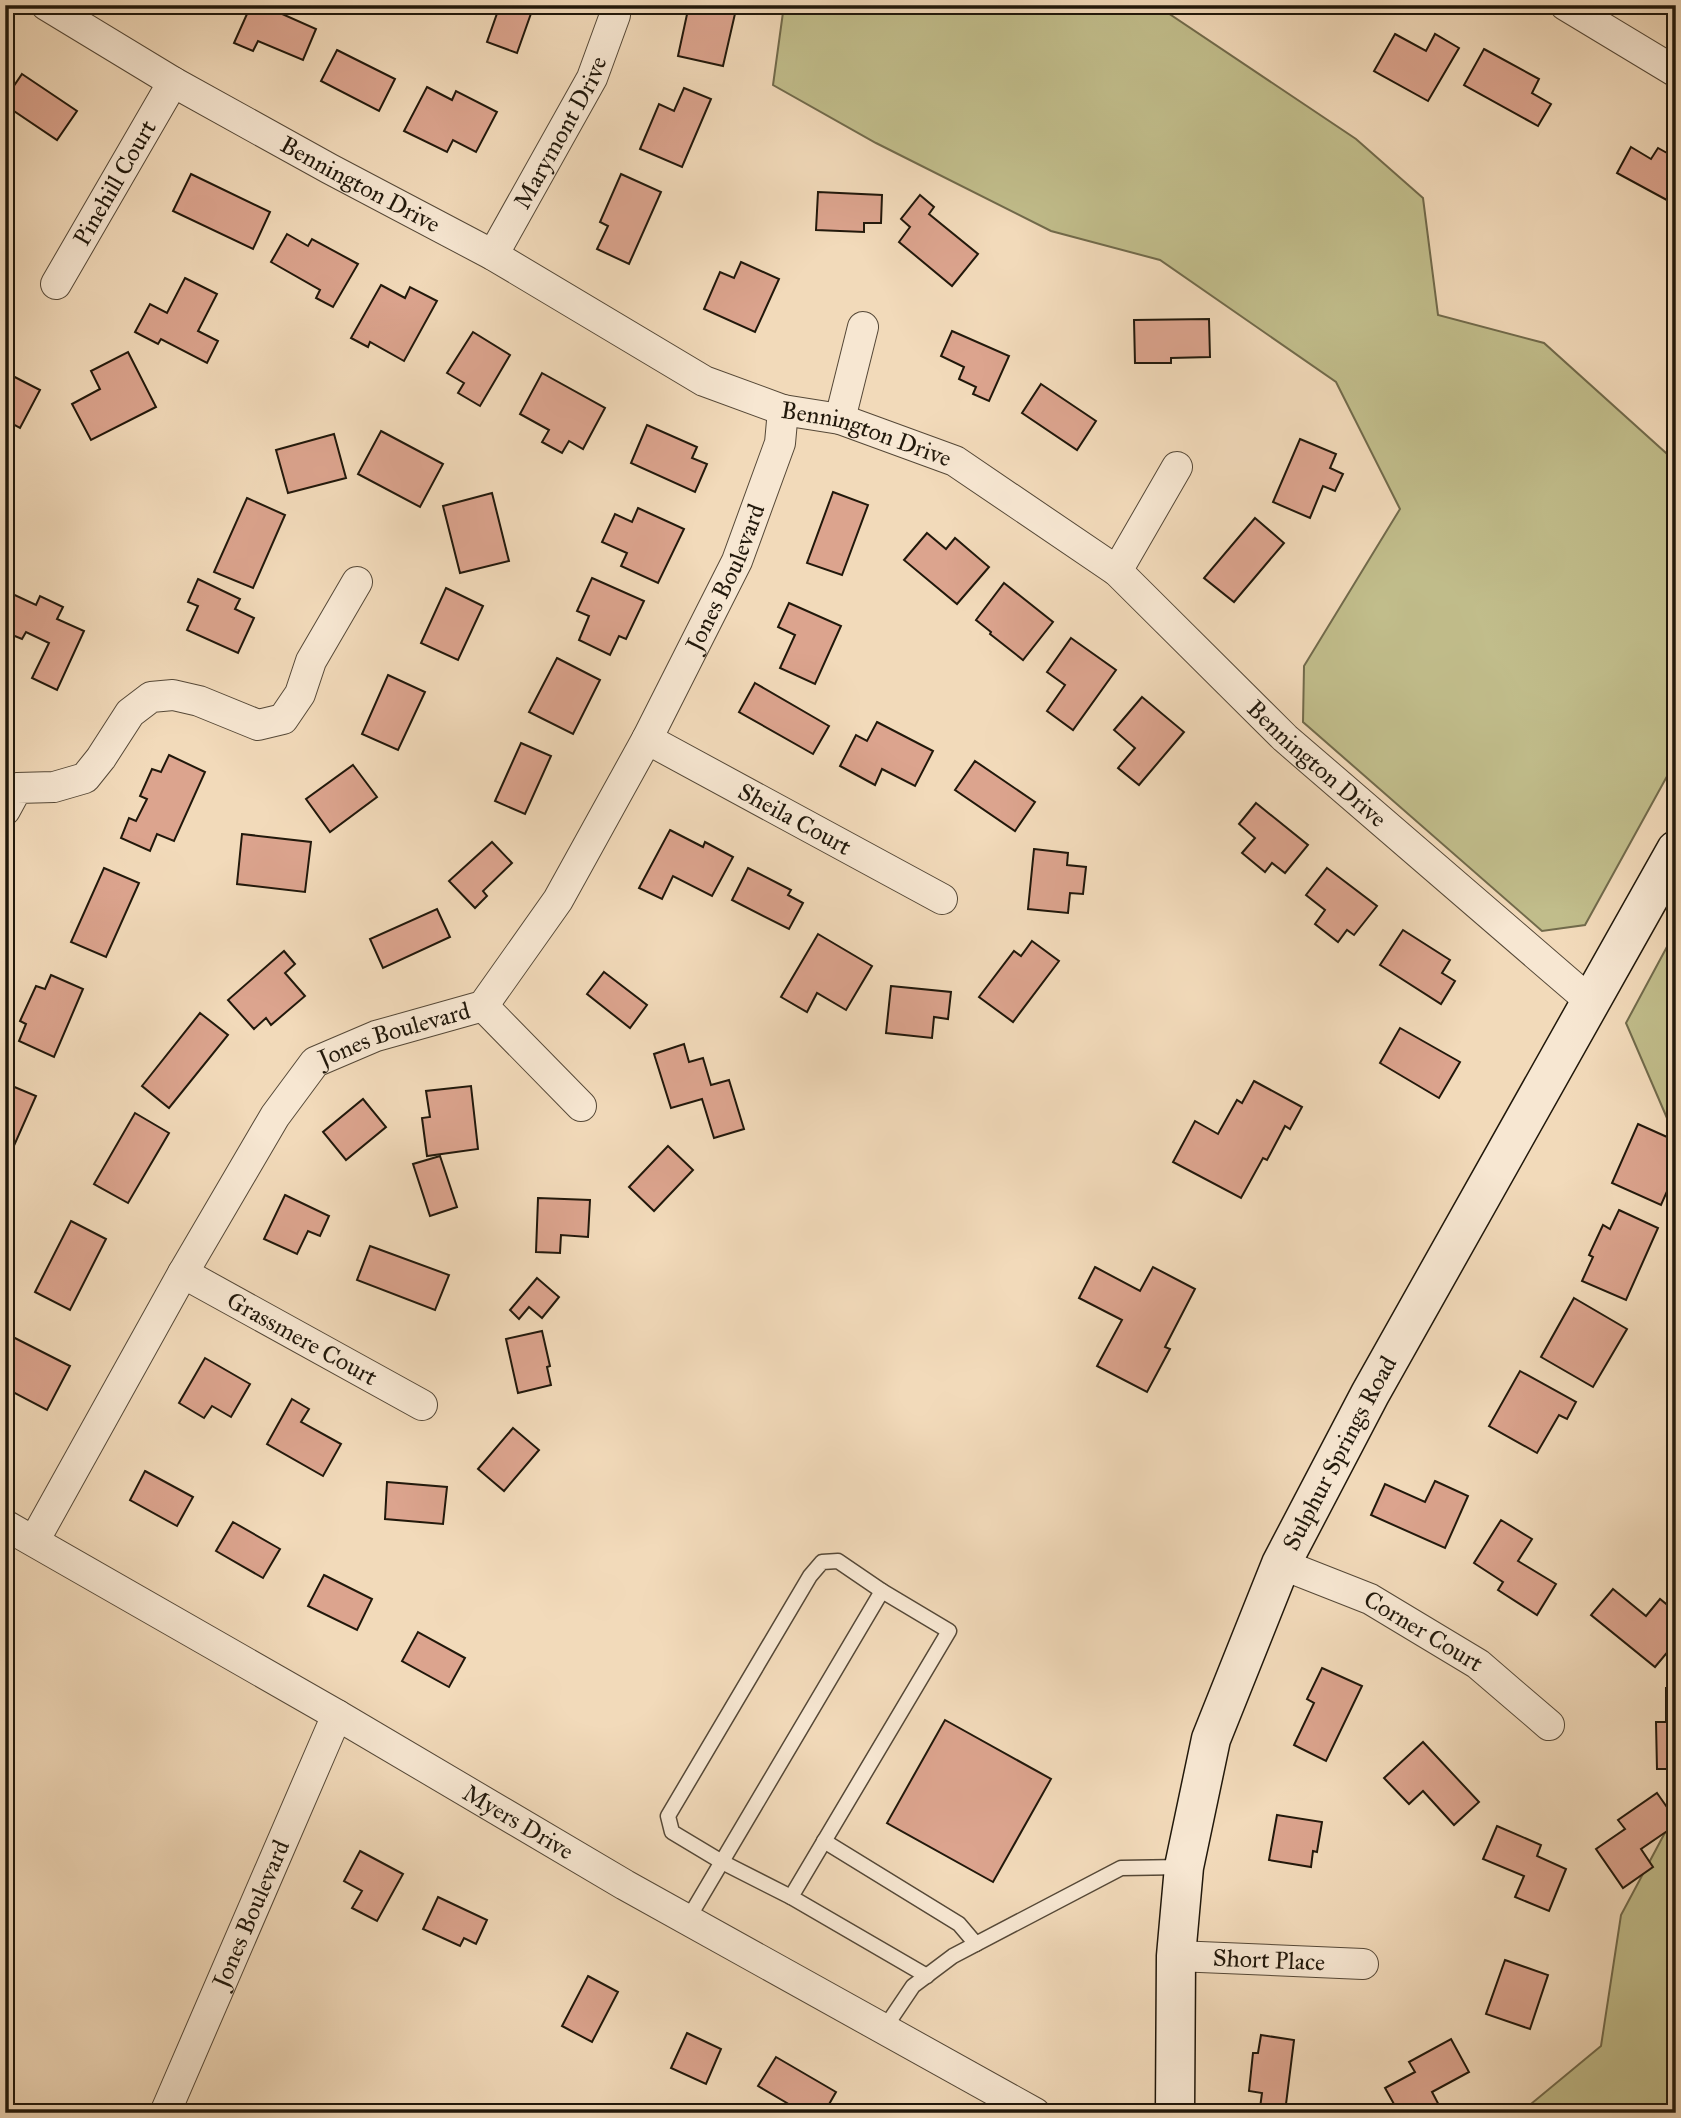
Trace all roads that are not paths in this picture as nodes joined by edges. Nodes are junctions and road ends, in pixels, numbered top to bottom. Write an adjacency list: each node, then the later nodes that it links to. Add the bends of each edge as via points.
1 (46, 5): 5 (street, Bennington Drive)
2 (616, 5): 6 (street, Marymont Drive, via 592,78)
3 (1565, 5): 4 (street)
4 (1676, 72)
5 (173, 82): 6 (street, Bennington Drive); 7 (street, Pinehill Court)
6 (493, 256): 9 (street, Bennington Drive, via 704,381)
7 (56, 284)
8 (863, 327): 10 (street)
9 (783, 410): 10 (street, Bennington Drive); 14 (street, Jones Boulevard, via 780,443 737,561)
10 (840, 419): 12 (street, Bennington Drive, via 955,461)
11 (1177, 467): 12 (street)
12 (1117, 571): 18 (street, Bennington Drive, via 1285,738)
13 (357, 582): 15 (street, via 283,719 258,725 199,701 173,695 151,697 130,713 85,778)
14 (646, 739): 17 (street, Sheila Court); 19 (street, Jones Boulevard, via 558,900)
15 (9, 793)
16 (1676, 850): 18 (street, Sulphur Springs Road)
17 (942, 899)
18 (1590, 1001): 25 (street, Sulphur Springs Road, via 1370,1394)
19 (483, 1006): 20 (street); 21 (street, Jones Boulevard, via 376,1036 315,1062 275,1116)
20 (581, 1107)
21 (183, 1273): 22 (street, Grassmere Court); 24 (street, Jones Boulevard)
22 (422, 1405)
23 (5, 1525): 24 (street, Myers Drive)
24 (34, 1541): 27 (street, Myers Drive)
25 (1281, 1564): 28 (street, Corner Court, via 1381,1605 1478,1664); 31 (street, Sulphur Springs Road, via 1211,1739)
26 (882, 1591): 29 (lane, via 949,1631); 30 (lane); 30 (lane, via 838,1561 822,1562 668,1816 672,1832)
27 (337, 1715): 33 (street, Myers Drive); 39 (street, Jones Boulevard)
28 (1549, 1726)
29 (824, 1841): 32 (lane); 34 (lane, via 959,1924)
30 (722, 1862): 32 (lane); 33 (lane)
31 (1184, 1867): 34 (lane, via 1121,1868); 35 (street, Sulphur Springs Road)
32 (791, 1898): 37 (lane)
33 (688, 1919): 38 (street, Myers Drive)
34 (976, 1944): 37 (lane)
35 (1176, 1956): 36 (street, Short Place); 41 (street, Sulphur Springs Road)
36 (1363, 1964)
37 (927, 1976): 38 (lane, via 913,1986)
38 (884, 2029): 40 (street, Myers Drive)
39 (165, 2113)
40 (1035, 2113)
41 (1175, 2113)

